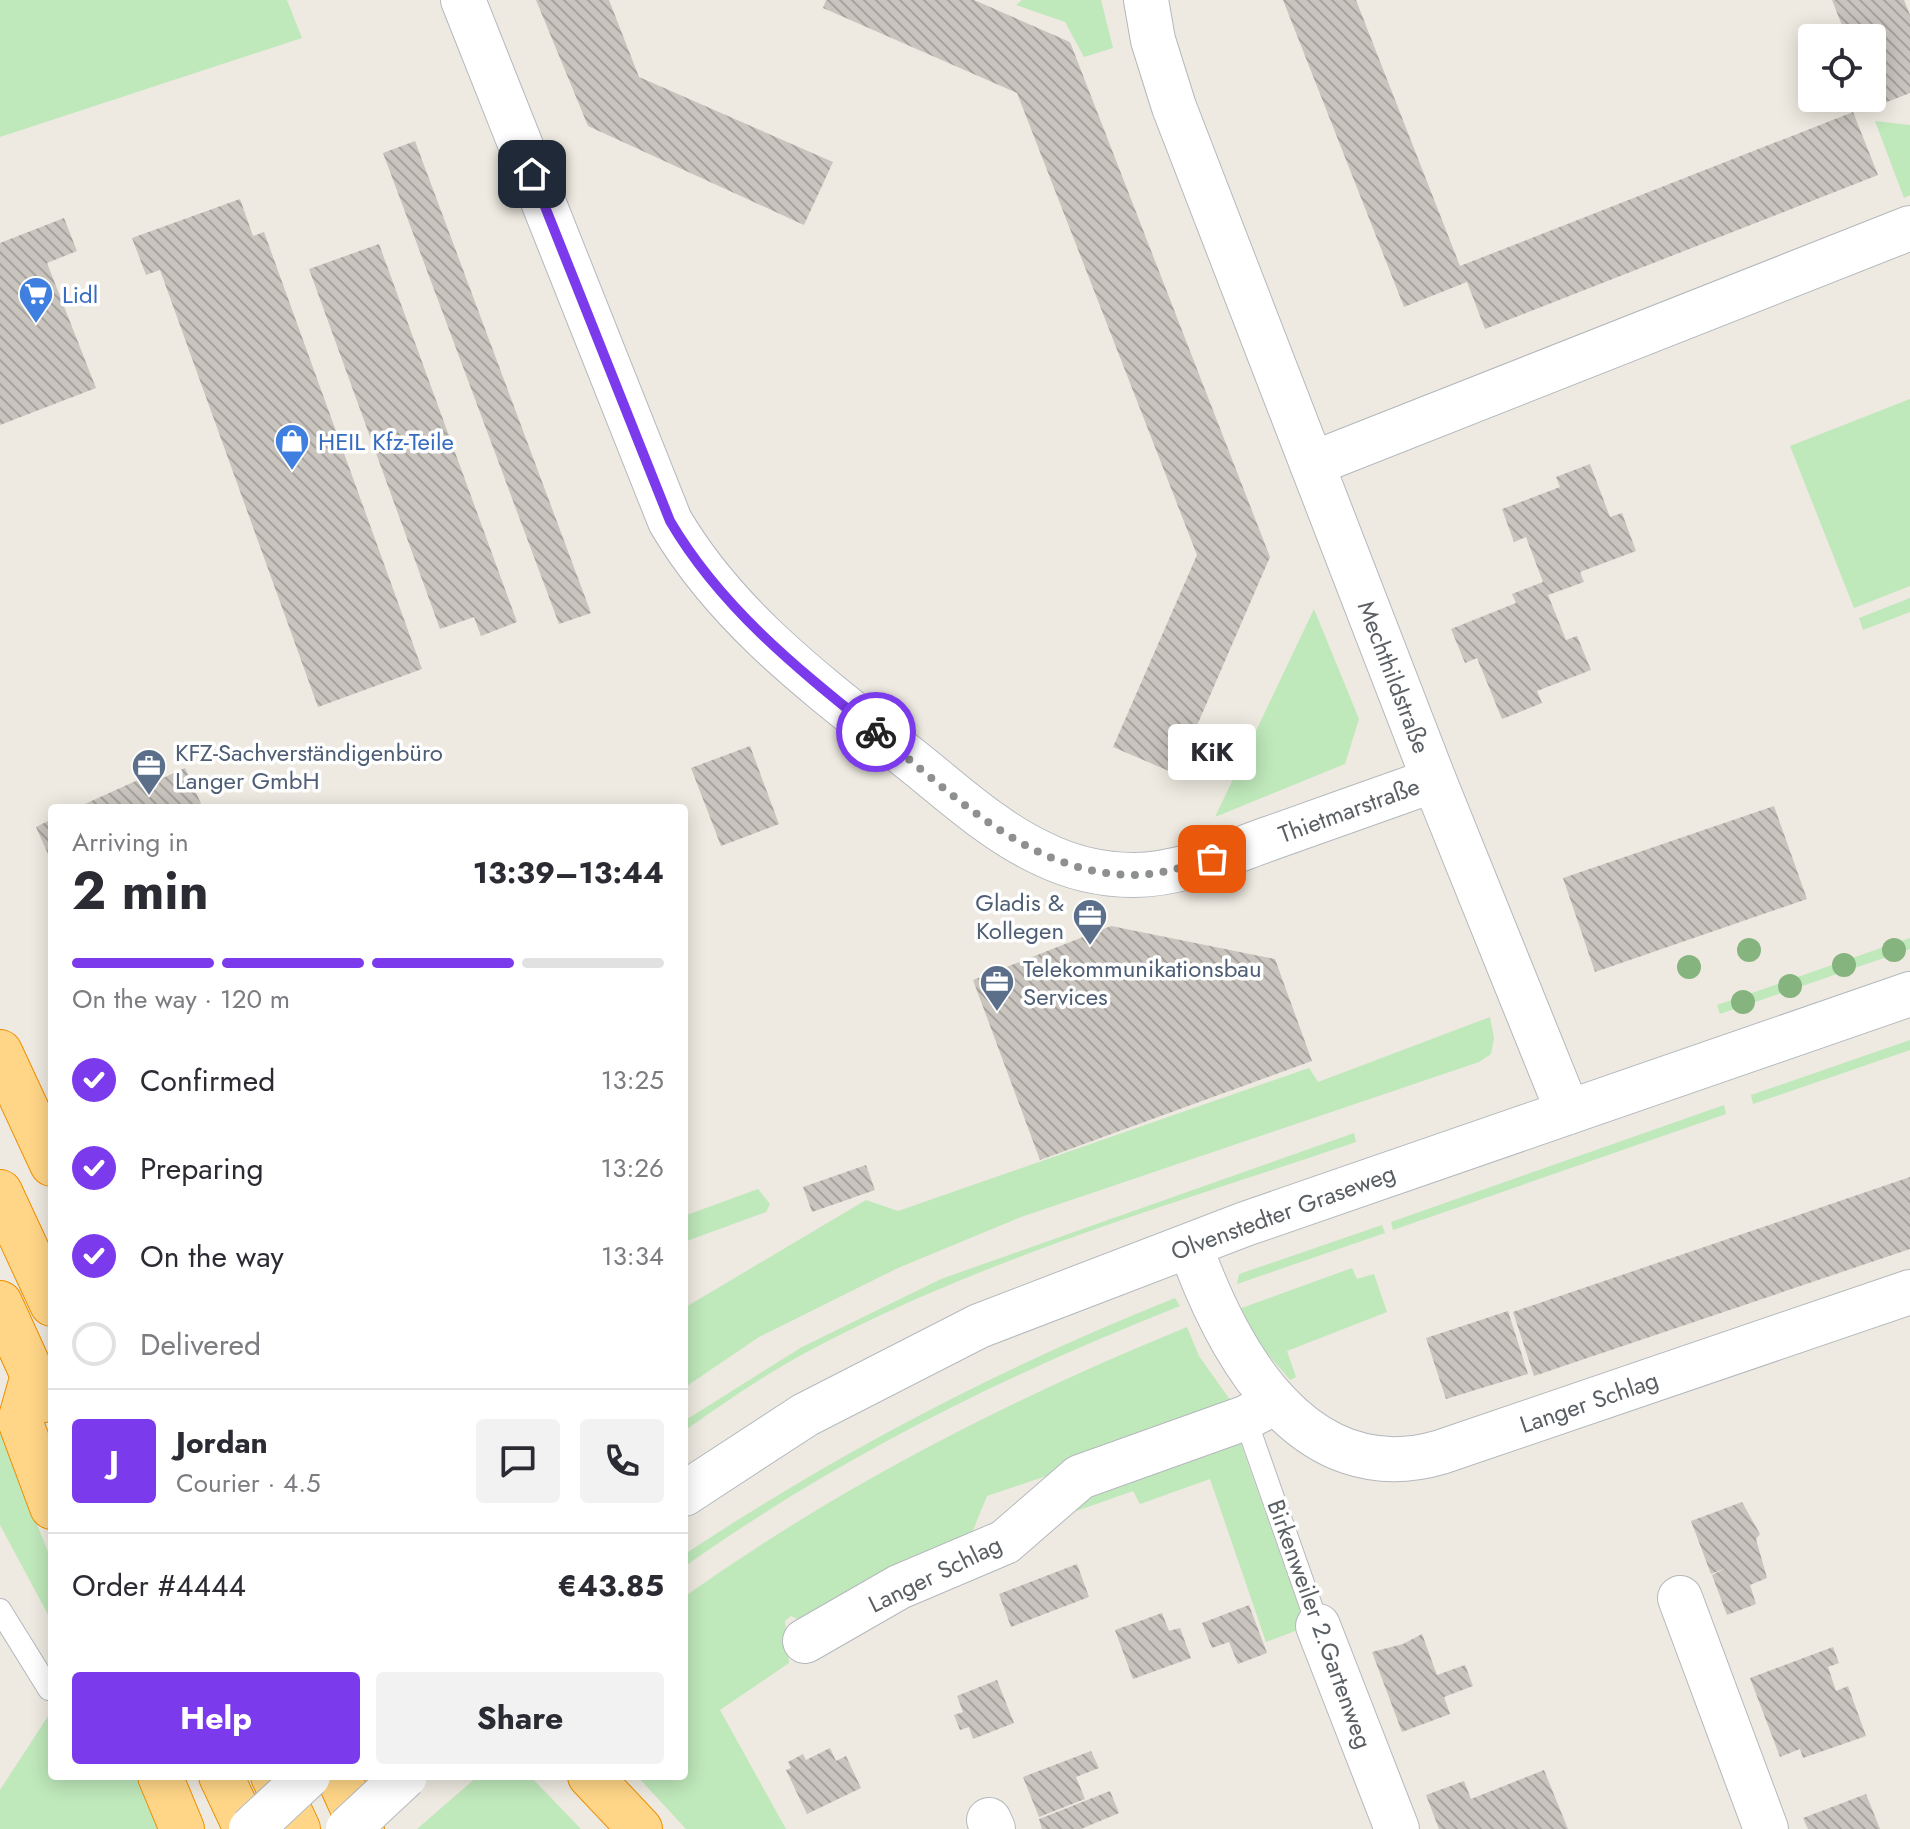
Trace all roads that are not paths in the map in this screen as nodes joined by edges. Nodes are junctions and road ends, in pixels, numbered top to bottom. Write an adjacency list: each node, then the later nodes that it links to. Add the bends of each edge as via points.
1 (463, 0): 5 (street, Thietmarstraße, via 670,521 715,587 760,635 850,711 1022,844 1060,862 1107,873 1144,874 1212,859)
2 (1146, 0): 4 (street, Mechthildstraße, via 1174,107)
3 (1910, 228): 4 (street)
4 (1312, 464): 5 (street, Mechthildstraße)
5 (1434, 780): 8 (street, Mechthildstraße)
6 (1910, 994): 8 (street, Olvenstedter Graseweg)
7 (0, 1052): 9 (highway)
8 (1568, 1112): 11 (street, Olvenstedter Graseweg)
9 (48, 1155)
10 (0, 1192): 13 (highway)
11 (1190, 1246): 17 (street, Langer Schlag, via 1211,1305); 18 (street, Olvenstedter Graseweg, via 936,1346 805,1415)
12 (1910, 1292): 17 (street, Langer Schlag, via 1418,1459 1350,1452)
13 (48, 1295)
14 (0, 1303): 15 (highway)
15 (33, 1375): 16 (highway); 19 (highway, via 20,1421)
16 (48, 1407)
17 (1261, 1410): 22 (lane, Birkenweiler 2.Gartenweg); 23 (street, Langer Schlag, via 1080,1477 1005,1542 899,1587)
18 (688, 1491)
19 (48, 1496)
20 (1680, 1598): 39 (street)
21 (0, 1610): 24 (lane)
22 (1318, 1626): 38 (street, Birkenweiler 2.Gartenweg)
23 (805, 1641)
24 (48, 1687)
25 (162, 1780): 32 (highway)
26 (223, 1780): 33 (highway)
27 (275, 1780): 34 (highway)
28 (304, 1780): 33 (street, bridge)
29 (340, 1780): 36 (highway)
30 (401, 1780): 35 (street, bridge)
31 (594, 1780): 37 (highway)
32 (182, 1829)
33 (249, 1829)
34 (298, 1829)
35 (348, 1829)
36 (362, 1829)
37 (640, 1829)
38 (1397, 1829)
39 (1766, 1829)

